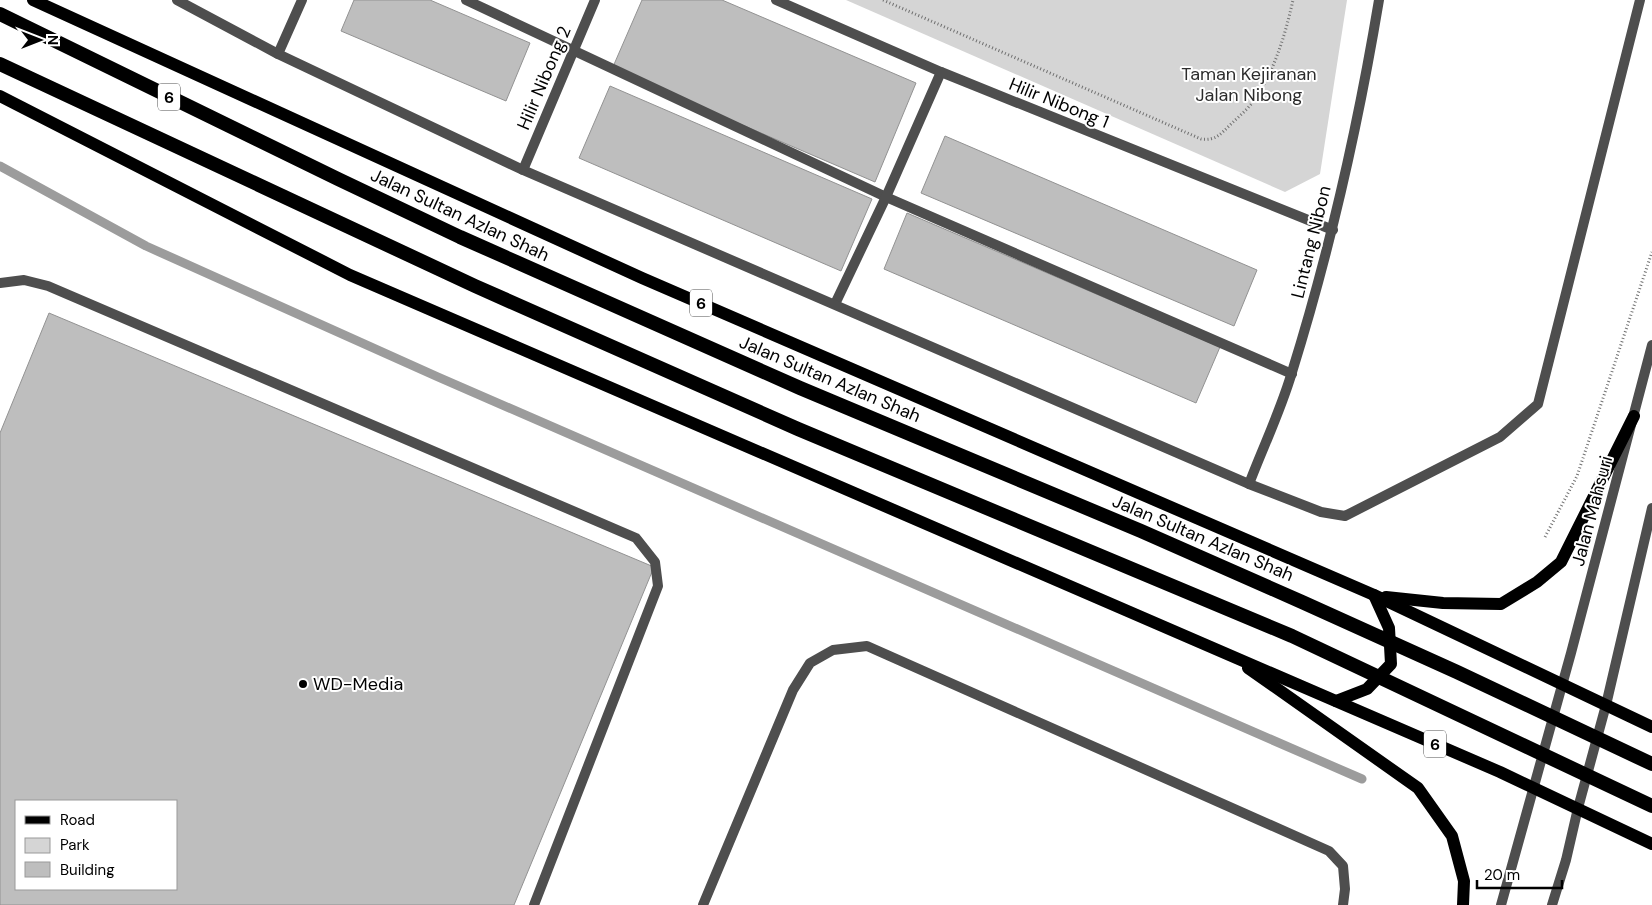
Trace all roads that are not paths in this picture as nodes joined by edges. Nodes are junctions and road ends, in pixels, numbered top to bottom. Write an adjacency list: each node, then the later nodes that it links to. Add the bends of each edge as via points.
1 (33, 0): 25 (main road, Jalan Sultan Azlan Shah / 6, via 642,278)
2 (177, 0): 11 (street)
3 (302, 0): 11 (street)
4 (466, 0): 10 (street)
5 (595, 0): 10 (street, Hilir Nibong 2)
6 (776, 0): 13 (street, Hilir Nibong 1)
7 (1379, 0): 17 (street, Lintang Nibon)
8 (1640, 0): 23 (street, via 1538,404 1500,437 1345,516 1321,512)
9 (0, 14): 31 (highway, Jalan Sultan Azlan Shah / 6, via 338,180 469,240 800,388 1302,602)
10 (573, 52): 15 (street, Hilir Nibong 2); 16 (street)
11 (278, 54): 15 (street)
12 (0, 64): 33 (highway, 6, via 474,286 798,429 1292,636)
13 (941, 72): 16 (street); 17 (street, Hilir Nibong 1)
14 (0, 96): 26 (main road, 6, via 350,275)
15 (523, 170): 19 (street)
16 (886, 197): 19 (street); 21 (street)
17 (1332, 230): 21 (street, Lintang Nibon)
18 (0, 283): 36 (street, via 24,280 48,286 636,538 654,562 658,586)
19 (834, 304): 23 (street)
20 (1652, 345): 22 (street, Jalan Mahsuri)
21 (1292, 374): 23 (street, Lintang Nibon)
22 (1634, 416): 25 (main road, via 1561,562 1537,582 1501,604 1443,603); 27 (street, Jalan Mahsuri)
23 (1249, 484)
24 (1652, 508): 29 (street)
25 (1374, 595): 27 (main road, Jalan Sultan Azlan Shah / 6); 28 (main road, via 1389,628 1391,664 1367,689)
26 (1225, 653): 28 (main road, 6); 39 (main road, via 1418,788 1452,836 1464,881)
27 (1562, 685): 29 (main road, Jalan Sultan Azlan Shah / 6); 32 (street, Jalan Mahsuri)
28 (1336, 701): 32 (main road, 6)
29 (1606, 705): 30 (main road, Jalan Sultan Azlan Shah / 6); 34 (street)
30 (1652, 727)
31 (1652, 764)
32 (1533, 788): 34 (main road, 6); 40 (street, Jalan Mahsuri)
33 (1652, 806)
34 (1578, 808): 35 (main road, 6); 41 (street)
35 (1652, 844)
36 (534, 905)
37 (703, 905): 38 (street, via 793,690 810,664 833,650 867,646 1329,852 1343,866)
38 (1343, 905)
39 (1463, 905)
40 (1501, 905)
41 (1552, 905)

